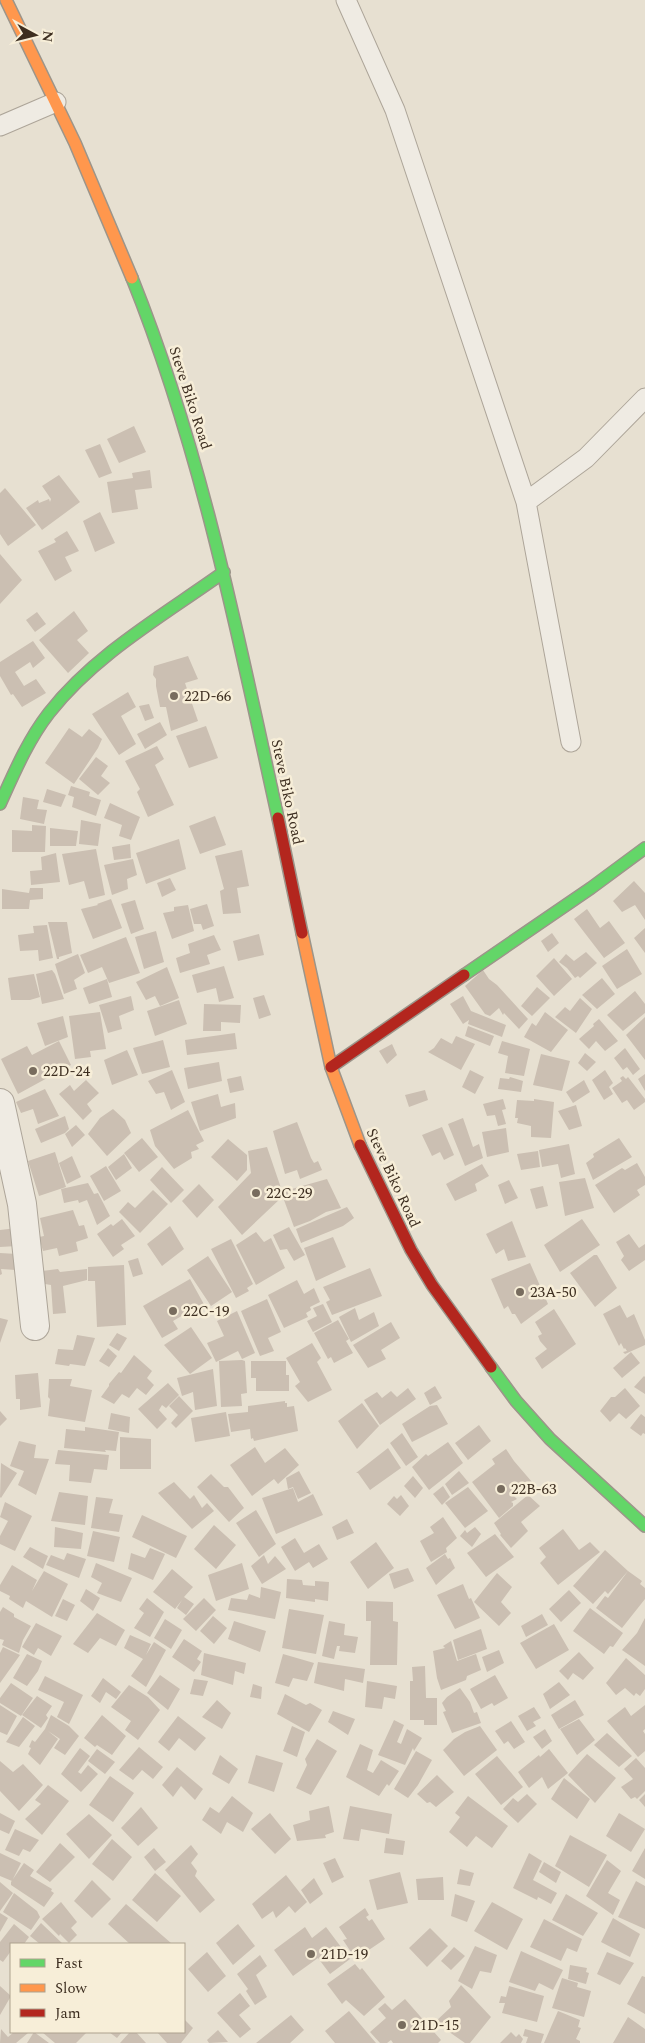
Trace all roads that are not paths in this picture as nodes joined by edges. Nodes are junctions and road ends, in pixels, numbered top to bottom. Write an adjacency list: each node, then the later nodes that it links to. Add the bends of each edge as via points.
1 (6, 0): 3 (street, Steve Biko Road)
2 (346, 0): 6 (lane, via 395,110)
3 (56, 102): 4 (lane); 7 (street, Steve Biko Road, via 101,198 152,330 198,475)
4 (0, 126)
5 (645, 398): 6 (lane, via 586,458)
6 (526, 502): 8 (lane)
7 (224, 572): 9 (street, via 108,656 73,687 35,733); 11 (street, Steve Biko Road)
8 (571, 742)
9 (0, 804)
10 (645, 848): 11 (street)
11 (332, 1067): 14 (street, Steve Biko Road, via 377,1182 410,1250 432,1286 516,1401 550,1439)
12 (0, 1103): 13 (street, via 22,1204)
13 (36, 1326)
14 (645, 1526)

